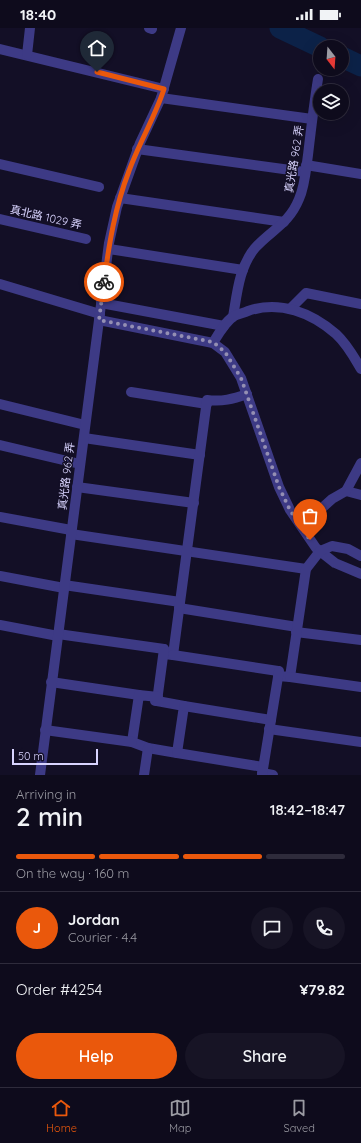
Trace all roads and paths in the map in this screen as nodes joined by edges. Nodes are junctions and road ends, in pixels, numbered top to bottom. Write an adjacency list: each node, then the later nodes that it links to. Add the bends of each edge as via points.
1 (30, 28): 4 (lane)
2 (181, 28): 6 (lane, 真光路 962 弄)
3 (0, 49): 4 (lane)
4 (27, 55): 6 (lane)
5 (318, 79): 7 (lane, 真光路 962 弄)
6 (163, 93): 7 (lane); 8 (lane, 真光路 962 弄)
7 (312, 119): 10 (lane, 真光路 962 弄)
8 (138, 149): 10 (lane); 13 (lane, 真光路 962 弄)
9 (0, 164): 12 (lane)
10 (306, 169): 11 (lane); 15 (lane, 真光路 962 弄, via 300,198)
11 (361, 174)
12 (99, 188)
13 (120, 198): 15 (lane); 17 (lane, 真光路 962 弄)
14 (0, 219): 16 (lane, 真北路 1029 弄)
15 (284, 222): 18 (lane, 真光路 962 弄, via 254,249)
16 (86, 239)
17 (108, 249): 18 (lane); 20 (lane, 真光路 962 弄)
18 (243, 270): 24 (lane, 真光路 962 弄)
19 (0, 284): 23 (lane)
20 (101, 303): 23 (lane, 真光路 962 弄); 25 (lane)
21 (361, 304): 22 (lane, via 306,293)
22 (290, 309): 24 (lane, via 257,308); 27 (lane, via 309,316 337,335)
23 (97, 315): 26 (lane); 32 (lane, 真光路 962 弄)
24 (233, 317): 25 (lane)
25 (224, 326): 26 (lane)
26 (213, 342): 29 (lane, via 225,352 233,364)
27 (361, 369)
28 (131, 392): 31 (lane)
29 (247, 394): 31 (lane, via 228,400 207,400); 44 (lane, via 279,487)
30 (0, 404): 32 (lane)
31 (207, 404): 35 (lane)
32 (85, 425): 33 (lane, 真光路 962 弄)
33 (84, 438): 35 (lane); 37 (lane, 真光路 962 弄)
34 (0, 445): 37 (lane)
35 (200, 455): 41 (lane)
36 (361, 463): 39 (lane)
37 (80, 464): 38 (lane, 真光路 962 弄)
38 (77, 487): 41 (lane); 43 (lane, 真光路 962 弄)
39 (346, 490): 40 (lane); 44 (lane, via 322,508)
40 (361, 495)
41 (194, 503): 45 (lane)
42 (0, 517): 43 (lane)
43 (71, 532): 45 (lane); 51 (lane, 真光路 962 弄)
44 (305, 532): 46 (lane)
45 (187, 551): 48 (lane); 52 (lane)
46 (320, 551): 47 (lane, via 332,546 348,549); 48 (lane); 49 (lane, via 335,563)
47 (361, 556)
48 (306, 569): 54 (lane)
49 (361, 574)
50 (0, 576): 51 (lane)
51 (64, 586): 52 (lane); 55 (lane, 真光路 962 弄)
52 (180, 605): 54 (lane); 57 (lane)
53 (0, 625): 55 (lane)
54 (297, 629): 56 (lane); 59 (lane)
55 (58, 635): 57 (lane); 60 (lane, 真光路 962 弄)
56 (361, 640)
57 (169, 652): 58 (lane); 63 (lane)
58 (278, 673): 59 (lane); 65 (lane)
59 (290, 675): 61 (lane)
60 (51, 682): 62 (lane); 66 (lane, 真光路 962 弄)
61 (361, 687)
62 (139, 697): 63 (lane); 67 (lane)
63 (158, 699): 64 (lane)
64 (184, 706): 65 (lane); 70 (lane)
65 (270, 724): 68 (lane); 71 (lane)
66 (45, 730): 67 (lane); 72 (lane, 真光路 962 弄)
67 (132, 742): 69 (lane)
68 (361, 742)
69 (148, 748): 70 (lane); 73 (lane)
70 (177, 753): 71 (lane)
71 (262, 772): 74 (lane)
72 (40, 775)
73 (144, 775)
74 (273, 775)

